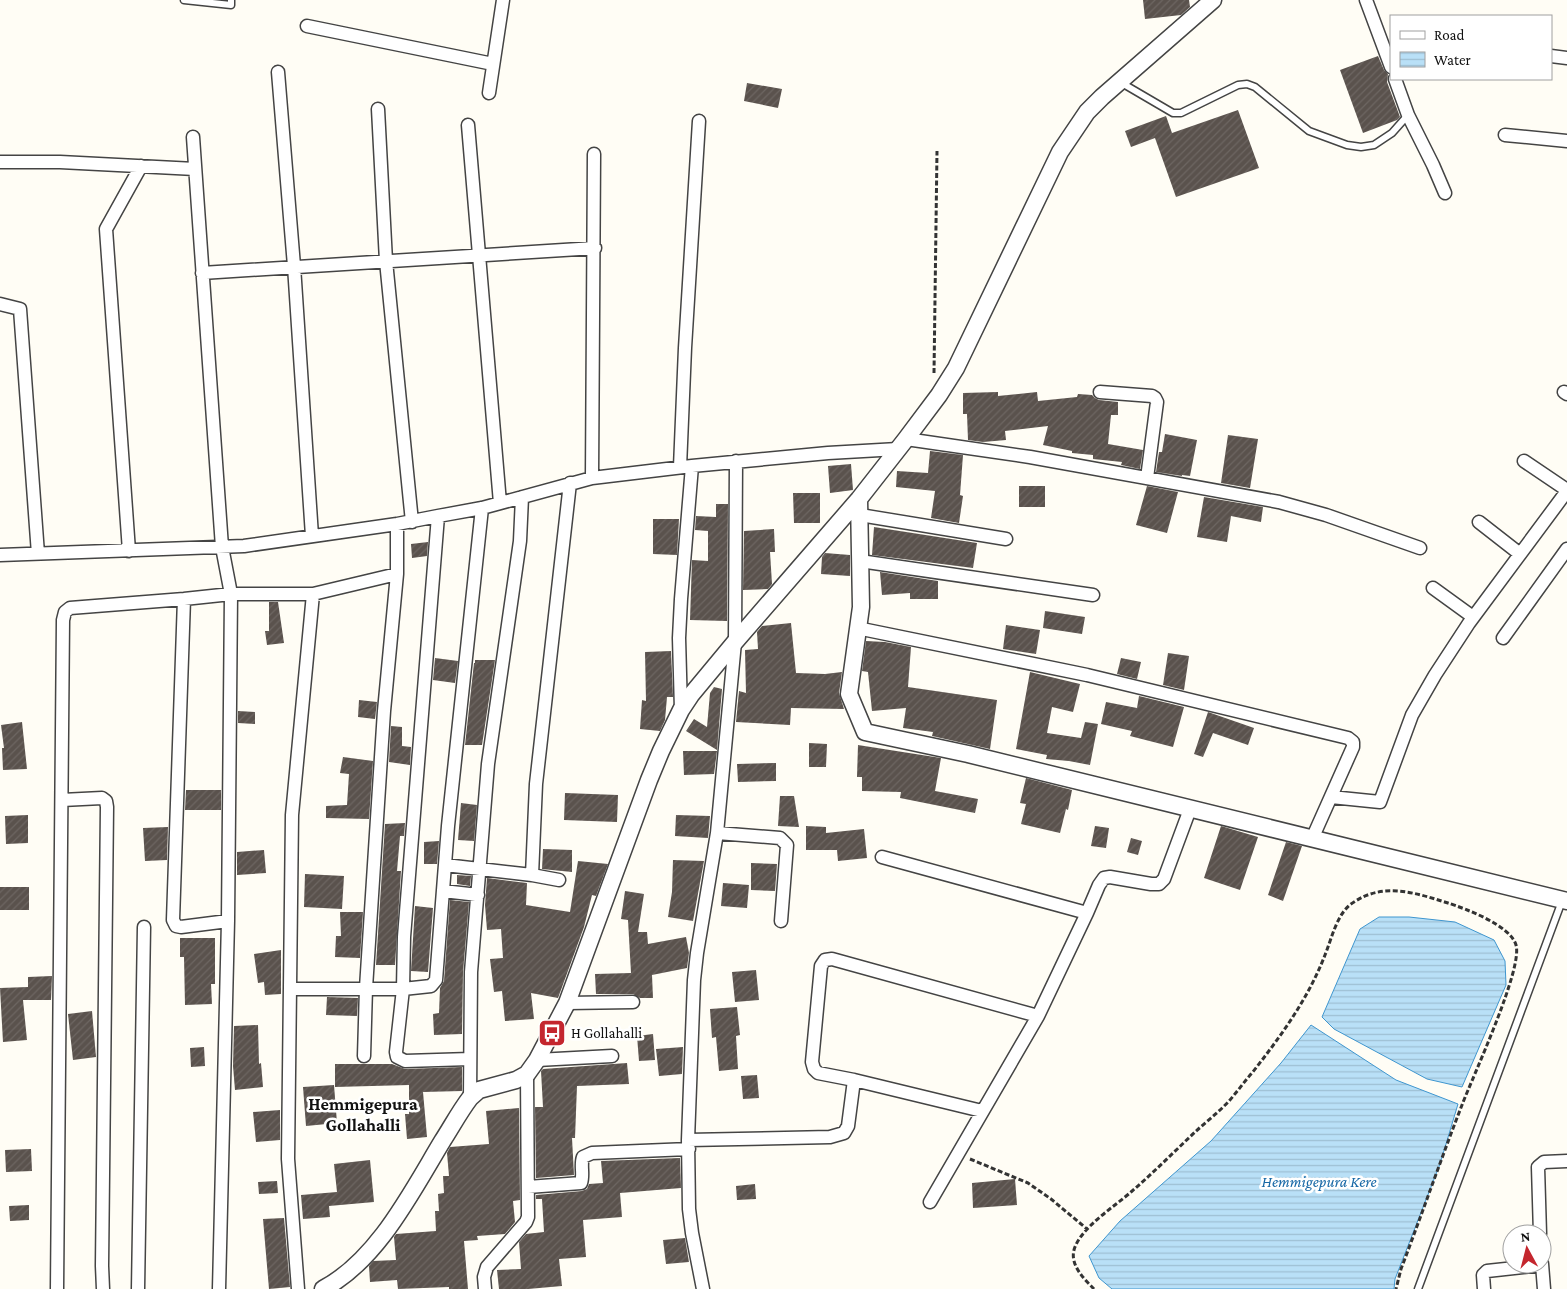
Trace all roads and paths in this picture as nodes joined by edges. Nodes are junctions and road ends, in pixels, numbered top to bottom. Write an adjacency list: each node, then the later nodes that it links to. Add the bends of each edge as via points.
1 (184, 0): 2 (lane, via 231,5)
2 (231, 0)
3 (504, 0): 9 (street)
4 (1213, 0): 13 (street)
5 (1366, 0): 10 (street)
6 (307, 26): 9 (street)
7 (1552, 56): 8 (street)
8 (1567, 58)
9 (493, 64): 14 (street)
10 (1390, 64)
11 (278, 72): 31 (street)
12 (1395, 80): 16 (street)
13 (1119, 82): 16 (lane, via 1176,114 1238,85 1247,84 1309,131 1361,147 1374,146 1385,139); 35 (street, via 1087,112 1060,152 956,368)
14 (488, 93)
15 (378, 109): 30 (street)
16 (1408, 115): 27 (street)
17 (699, 121): 39 (street, via 685,348)
18 (468, 125): 29 (street)
19 (1505, 135): 21 (street)
20 (194, 137): 26 (street)
21 (1567, 140)
22 (938, 151): 35 (path, via 934,381)
23 (594, 154): 28 (street)
24 (0, 162): 25 (street)
25 (141, 166): 26 (street); 58 (street, via 106,229)
26 (195, 169): 32 (street)
27 (1445, 193)
28 (594, 248): 29 (street); 40 (street)
29 (479, 255): 30 (street); 46 (street)
30 (386, 261): 31 (street); 50 (street)
31 (294, 266): 32 (street); 53 (street)
32 (202, 273): 55 (street)
33 (0, 304): 59 (street, via 20,309)
34 (1100, 392): 41 (street, via 1155,398)
35 (939, 395): 36 (street)
36 (902, 444): 38 (street); 41 (street, via 1030,456); 45 (street)
37 (1524, 460): 43 (street)
38 (736, 462): 39 (street); 72 (street)
39 (686, 467): 40 (street); 73 (street)
40 (592, 478): 42 (street)
41 (1147, 478): 56 (street, via 1288,505)
42 (570, 483): 44 (street); 82 (street, via 536,784)
43 (1567, 490): 60 (street)
44 (522, 497): 46 (street); 81 (street, via 519,549 488,764)
45 (859, 499): 48 (street); 72 (street)
46 (500, 503): 47 (street)
47 (482, 508): 49 (street); 80 (street)
48 (860, 515): 54 (street); 62 (street)
49 (438, 516): 50 (street); 93 (street, via 404,937)
50 (412, 522): 52 (street)
51 (1479, 522): 60 (street)
52 (397, 524): 53 (street); 63 (street)
53 (312, 536): 55 (street)
54 (1006, 539)
55 (222, 547): 58 (street); 65 (street)
56 (1420, 548)
57 (1567, 549): 71 (street)
58 (129, 551): 59 (street)
59 (38, 554): 61 (street)
60 (1520, 554): 69 (street)
61 (0, 555)
62 (860, 561): 67 (street); 70 (street, via 861,607)
63 (397, 574): 66 (street); 91 (street, via 384,711)
64 (1433, 588): 69 (street)
65 (231, 594): 66 (street); 68 (street); 88 (street)
66 (313, 594): 92 (street, via 292,815)
67 (1093, 596)
68 (184, 599): 75 (street, via 70,608 65,612); 88 (street, via 173,920 176,926 181,927)
69 (1474, 617): 74 (street, via 1412,715 1380,802)
70 (857, 628): 74 (street, via 1088,675 1348,738 1354,747); 76 (street, via 849,694 865,732)
71 (1503, 638)
72 (735, 642): 73 (street); 77 (street)
73 (681, 710): 95 (street, via 649,780)
74 (1331, 797): 78 (street)
75 (62, 800): 114 (street); 115 (street, via 102,798 107,806)
76 (1190, 809): 78 (street); 87 (street, via 1164,879 1159,884 1151,884 1104,878)
77 (717, 833): 89 (street, via 780,838 787,845); 105 (street, via 694,980)
78 (1312, 839): 86 (street)
79 (882, 857): 87 (street)
80 (445, 864): 81 (street); 84 (street)
81 (480, 870): 82 (street); 85 (street)
82 (532, 875): 83 (street)
83 (559, 880)
84 (443, 891): 85 (street); 93 (street, via 436,980 431,986)
85 (478, 895): 99 (street, via 471,972)
86 (1565, 901): 124 (lane)
87 (1088, 913): 96 (street)
88 (228, 921): 117 (street)
89 (781, 921)
90 (144, 927): 116 (street)
91 (366, 988): 92 (street); 93 (street); 97 (street)
92 (291, 989): 118 (street, via 288,1159)
93 (403, 989): 99 (street, via 396,1057 405,1061)
94 (634, 1002): 95 (street)
95 (567, 1003): 100 (street)
96 (1038, 1016): 102 (street, via 832,959 825,960 821,966 812,1062 818,1073); 104 (street)
97 (364, 1056)
98 (612, 1056): 100 (street)
99 (470, 1059): 103 (street)
100 (537, 1060): 101 (street)
101 (527, 1074): 103 (street, via 479,1090); 108 (street)
102 (854, 1080): 104 (street); 105 (street, via 848,1126 844,1133 830,1137)
103 (470, 1098): 119 (street, via 396,1218 367,1253)
104 (982, 1111): 106 (street)
105 (689, 1145): 108 (street, via 592,1153 583,1157 581,1183); 121 (street, via 690,1217)
106 (957, 1154): 109 (street); 111 (path, via 1028,1183)
107 (1567, 1161): 110 (street, via 1544,1162 1538,1167)
108 (528, 1187): 120 (street, via 526,1222 487,1268)
109 (930, 1202)
110 (1540, 1224)
111 (1087, 1229): 122 (path, via 1074,1249 1073,1257 1078,1270); 123 (path, via 1229,1101 1300,1006 1317,976 1345,909 1364,896 1381,891 1406,891 1491,921 1516,942 1517,952 1516,964 1498,1015)
112 (1502, 1269): 125 (street, via 1487,1270 1483,1275)
113 (1543, 1274): 126 (street)
114 (57, 1289)
115 (103, 1289)
116 (138, 1289)
117 (219, 1289)
118 (298, 1289)
119 (323, 1289)
120 (485, 1289)
121 (703, 1289)
122 (1094, 1289)
123 (1396, 1289)
124 (1418, 1289)
125 (1484, 1289)
126 (1544, 1289)

